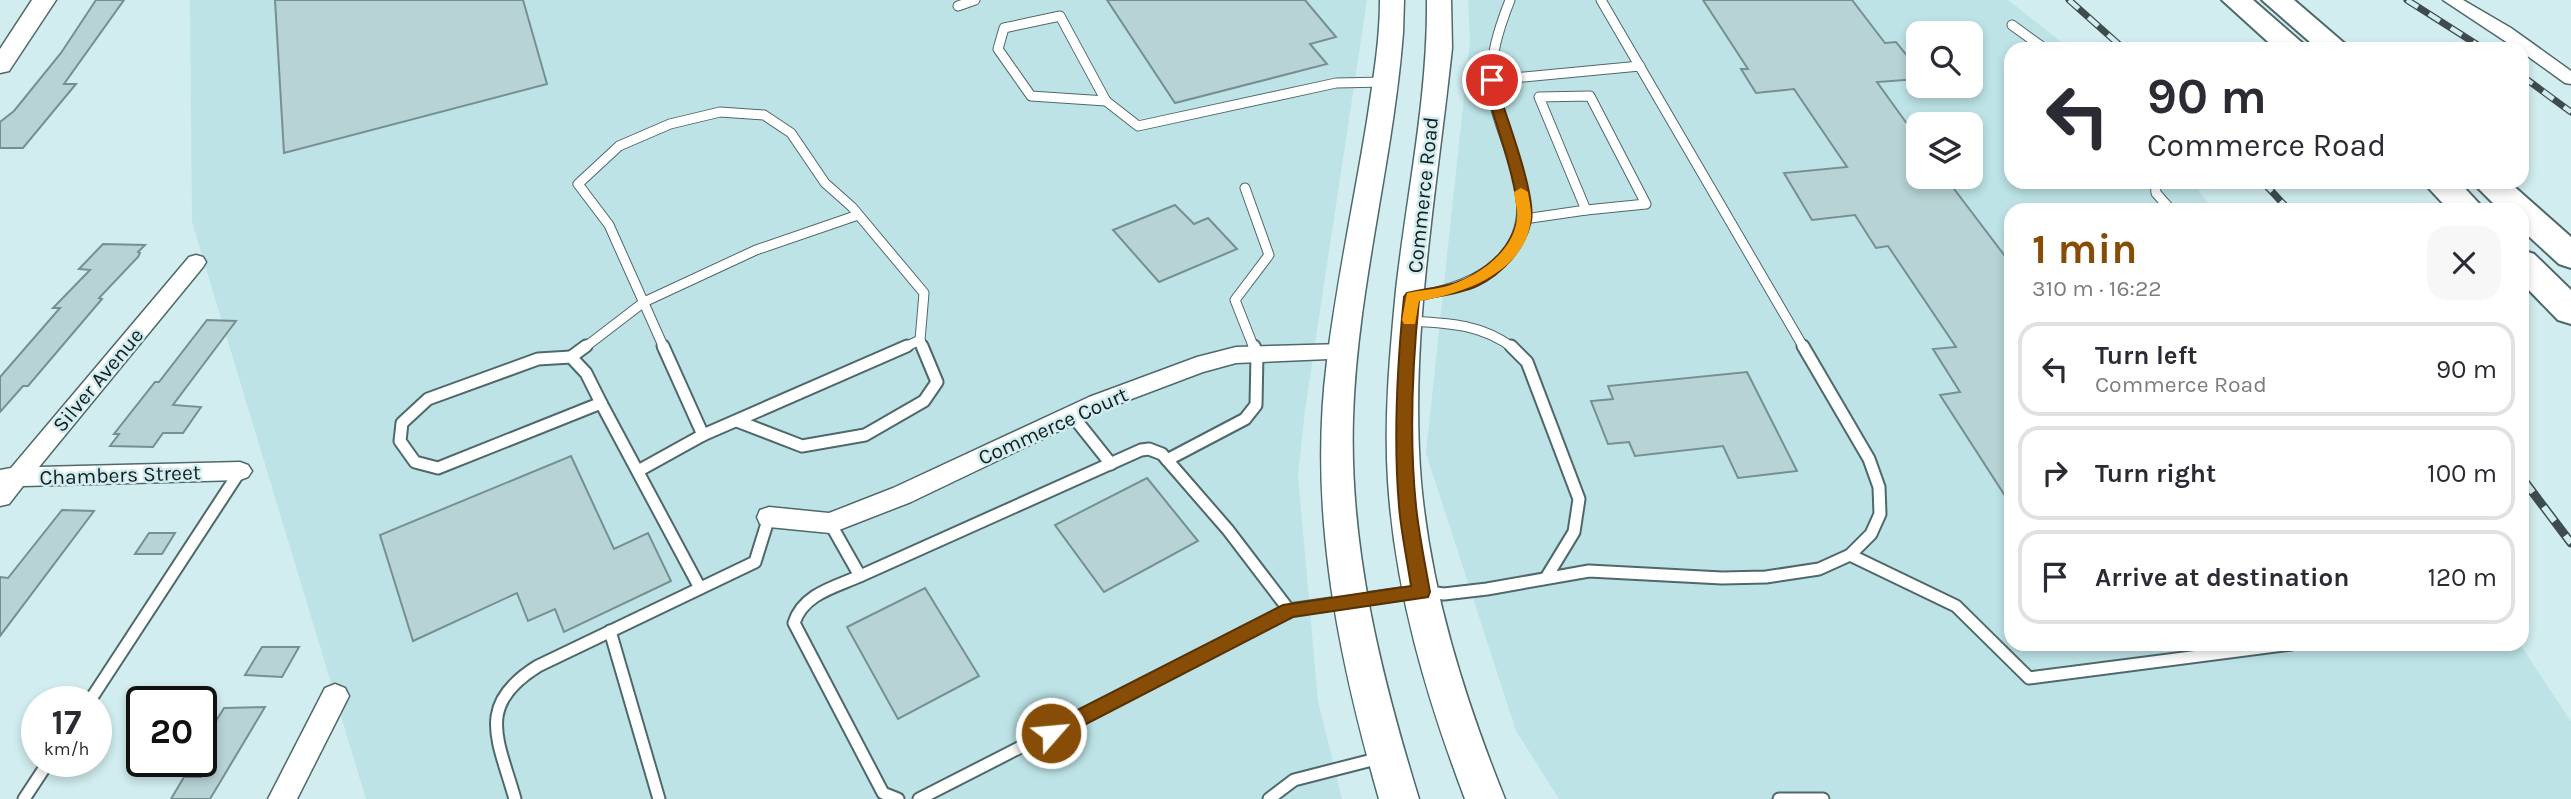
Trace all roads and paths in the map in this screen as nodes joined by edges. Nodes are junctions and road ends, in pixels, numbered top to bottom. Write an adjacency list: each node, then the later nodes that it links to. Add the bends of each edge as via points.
1 (44, 0): 17 (main road)
2 (975, 0): 10 (lane)
3 (1392, 0): 21 (main road)
4 (1439, 0): 36 (main road, Commerce Road, via 1440,48)
5 (1510, 0): 20 (lane, via 1492,49)
6 (1601, 0): 18 (lane)
7 (2236, 0): 13 (highway)
8 (2276, 0): 14 (highway)
9 (2451, 0): 15 (street)
10 (958, 6)
11 (2012, 25): 12 (lane)
12 (2035, 42)
13 (2285, 42)
14 (2327, 42)
15 (2519, 42)
16 (2529, 49): 19 (street)
17 (0, 66)
18 (1640, 66): 20 (lane); 54 (lane, via 1869,459 1879,487 1880,514 1871,534)
19 (2571, 79)
20 (1492, 80): 31 (lane, via 1523,198)
21 (1385, 82): 22 (lane, via 1336,83 1138,126); 39 (main road)
22 (1106, 101): 22 (lane, via 1060,16 1004,27 998,49 1031,96)
23 (1245, 188): 40 (lane, via 1269,255 1235,300)
24 (2447, 189): 26 (highway)
25 (2497, 189): 27 (highway)
26 (2462, 203)
27 (2512, 203)
28 (1586, 210): 28 (lane, via 1646,204 1590,96 1539,97); 31 (lane)
29 (858, 215): 35 (lane, via 756,250); 35 (lane, via 825,183 791,133 764,115 720,112 670,124 619,146 578,184 609,225); 38 (lane, via 924,293)
30 (2529, 218): 32 (highway)
31 (1524, 219): 36 (lane, via 1516,244 1484,274)
32 (2571, 256)
33 (196, 262): 50 (street, Silver Avenue)
34 (2529, 269): 37 (highway)
35 (644, 302): 41 (lane); 45 (lane)
36 (1411, 309): 56 (lane, via 1484,330 1514,345 1527,362 1579,499 1580,518 1573,540); 58 (main road, Commerce Road, via 1404,470)
37 (2571, 311)
38 (919, 340): 44 (lane); 44 (lane, via 936,382 924,401 865,435 802,446)
39 (1344, 352): 40 (street, Commerce Court); 59 (main road, via 1337,473)
40 (1257, 354): 43 (street, Commerce Court, via 1197,365); 46 (lane, via 1252,413)
41 (571, 357): 42 (lane, via 586,373); 42 (lane, via 538,359 428,399 402,423 400,440 415,462 438,468)
42 (601, 402): 49 (lane)
43 (1073, 415): 47 (lane); 53 (street, Commerce Court, via 902,495)
44 (737, 421): 45 (lane)
45 (704, 435): 49 (lane)
46 (1167, 460): 47 (lane, via 1149,450); 60 (lane)
47 (1111, 464): 55 (lane)
48 (240, 471): 50 (street, Chambers Street); 63 (lane)
49 (638, 471): 57 (lane)
50 (8, 477): 51 (street, Silver Avenue)
51 (0, 497)
52 (769, 517): 53 (street, Commerce Court); 57 (lane, via 755,562)
53 (830, 523): 55 (lane)
54 (1850, 555): 56 (lane, via 1819,569 1766,577 1589,571); 62 (lane, via 1956,606 2029,678)
55 (860, 576): 71 (lane, via 810,600 794,623 883,793)
56 (1546, 578): 58 (lane, via 1444,594)
57 (700, 588): 61 (lane)
58 (1421, 592): 59 (lane); 75 (main road, Commerce Road, via 1442,678)
59 (1349, 600): 60 (lane); 65 (main road)
60 (1290, 610): 72 (lane)
61 (610, 631): 69 (lane, via 538,666 502,696 497,727); 70 (lane)
62 (2238, 651)
63 (99, 686)
64 (335, 696): 68 (street)
65 (1386, 756): 73 (lane, via 1294,780); 74 (main road)
66 (38, 777): 67 (lane)
67 (24, 799)
68 (282, 799)
69 (515, 799)
70 (659, 799)
71 (898, 799)
72 (919, 799)
73 (1269, 799)
74 (1399, 799)
75 (1485, 799)
76 (1779, 799): 77 (lane)
77 (1823, 799)

